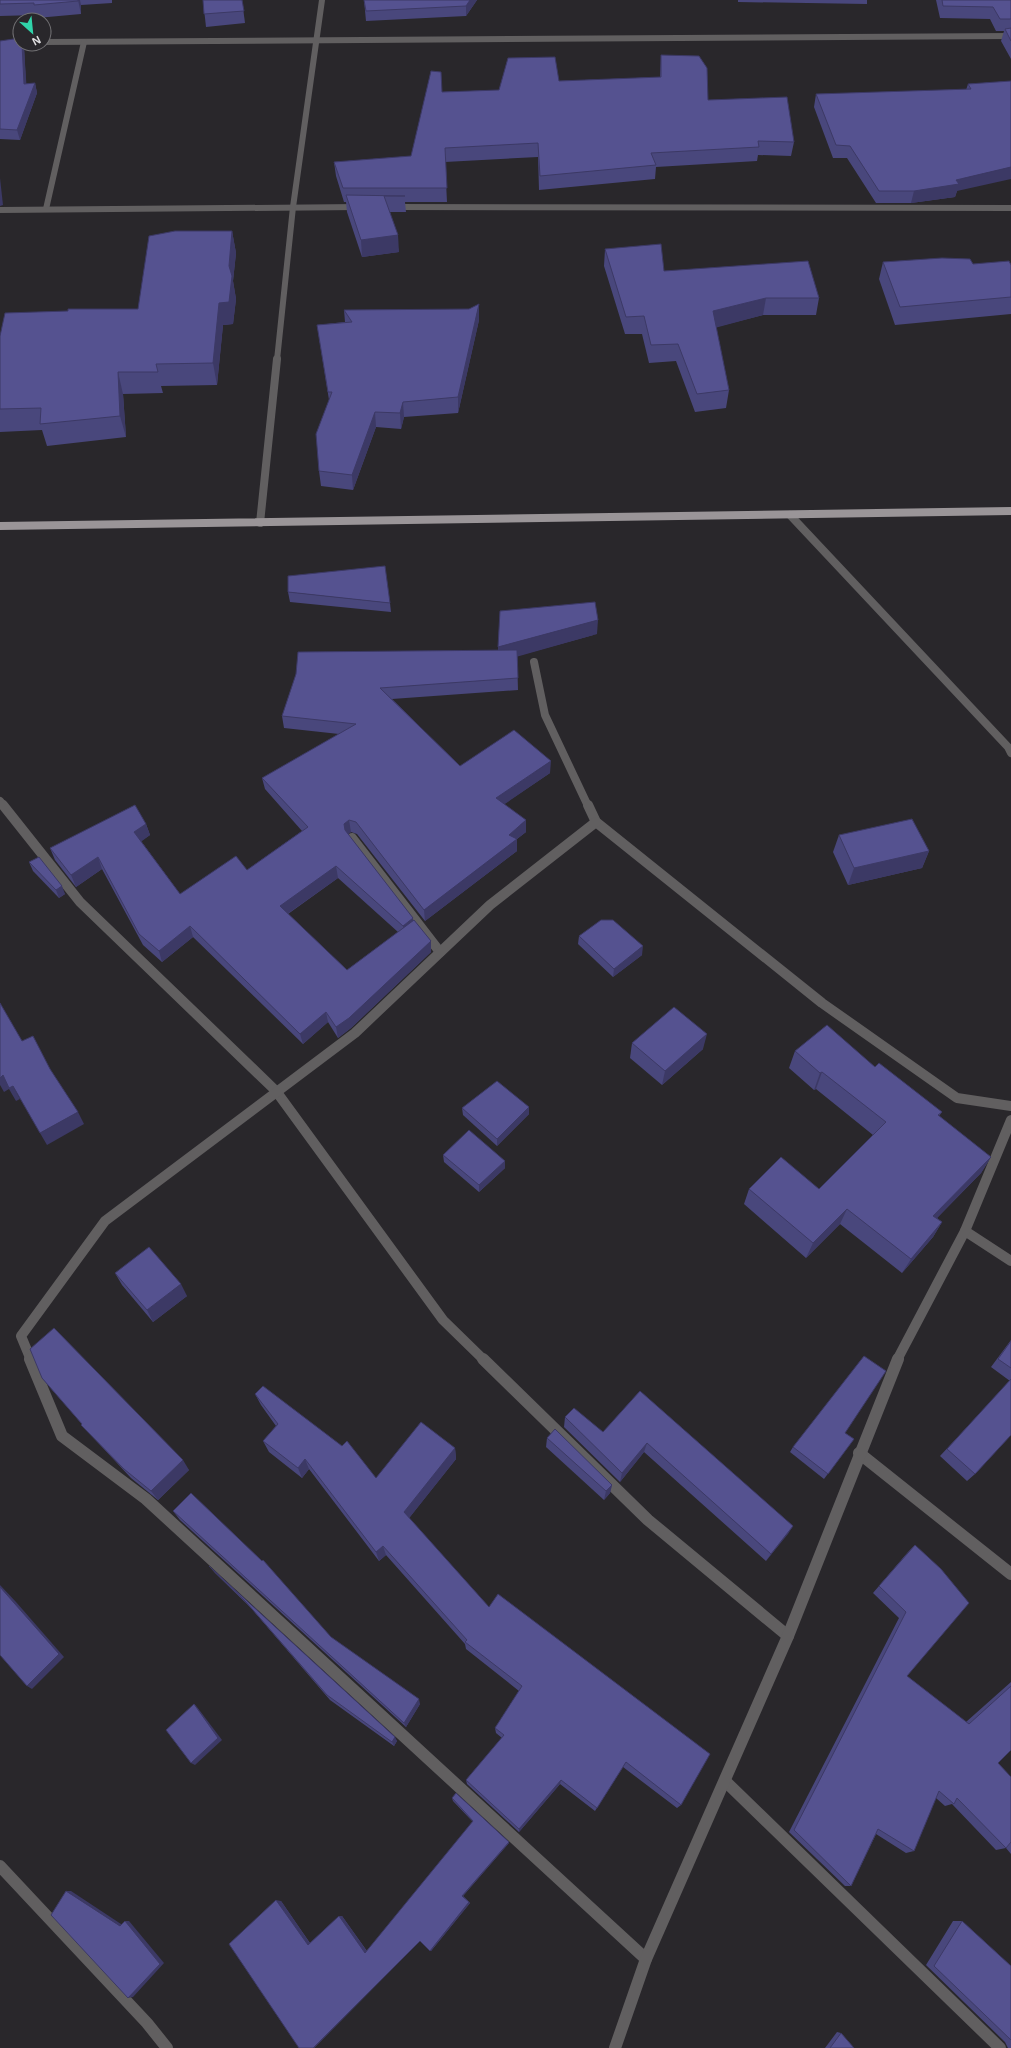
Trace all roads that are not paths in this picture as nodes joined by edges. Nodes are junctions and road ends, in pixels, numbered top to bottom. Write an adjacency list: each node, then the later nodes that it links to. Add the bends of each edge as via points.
1 (322, 0): 3 (street)
2 (1011, 36): 3 (street)
3 (317, 40): 5 (street); 6 (street)
4 (52, 42): 5 (street)
5 (84, 42): 10 (street)
6 (293, 207): 7 (street); 10 (street); 14 (street)
7 (365, 207)
8 (388, 207): 9 (street)
9 (1011, 208)
10 (46, 209): 11 (street)
11 (0, 210)
12 (1011, 511): 13 (main road)
13 (790, 515): 14 (main road); 17 (street, via 945,678)
14 (260, 523): 15 (main road)
15 (0, 526)
16 (534, 662): 19 (street, via 545,715)
17 (1011, 753)
18 (0, 802): 22 (street, via 80,902)
19 (596, 822): 21 (street, via 490,906); 23 (street, via 822,1003 957,1098)
20 (352, 838): 21 (street)
21 (440, 952): 22 (street, via 355,1033)
22 (276, 1091): 29 (street, via 443,1320 648,1520); 32 (street, via 104,1221 21,1336 62,1436 146,1499)
23 (1011, 1106)
24 (1011, 1120): 25 (street)
25 (965, 1231): 26 (street); 27 (street, via 897,1360)
26 (1011, 1261)
27 (859, 1453): 28 (street); 29 (street)
28 (1011, 1574)
29 (788, 1636): 30 (street)
30 (725, 1781): 32 (street); 35 (street)
31 (0, 1866): 33 (street, via 147,2023)
32 (646, 1959): 34 (street)
33 (167, 2048)
34 (616, 2048)
35 (1000, 2048)

